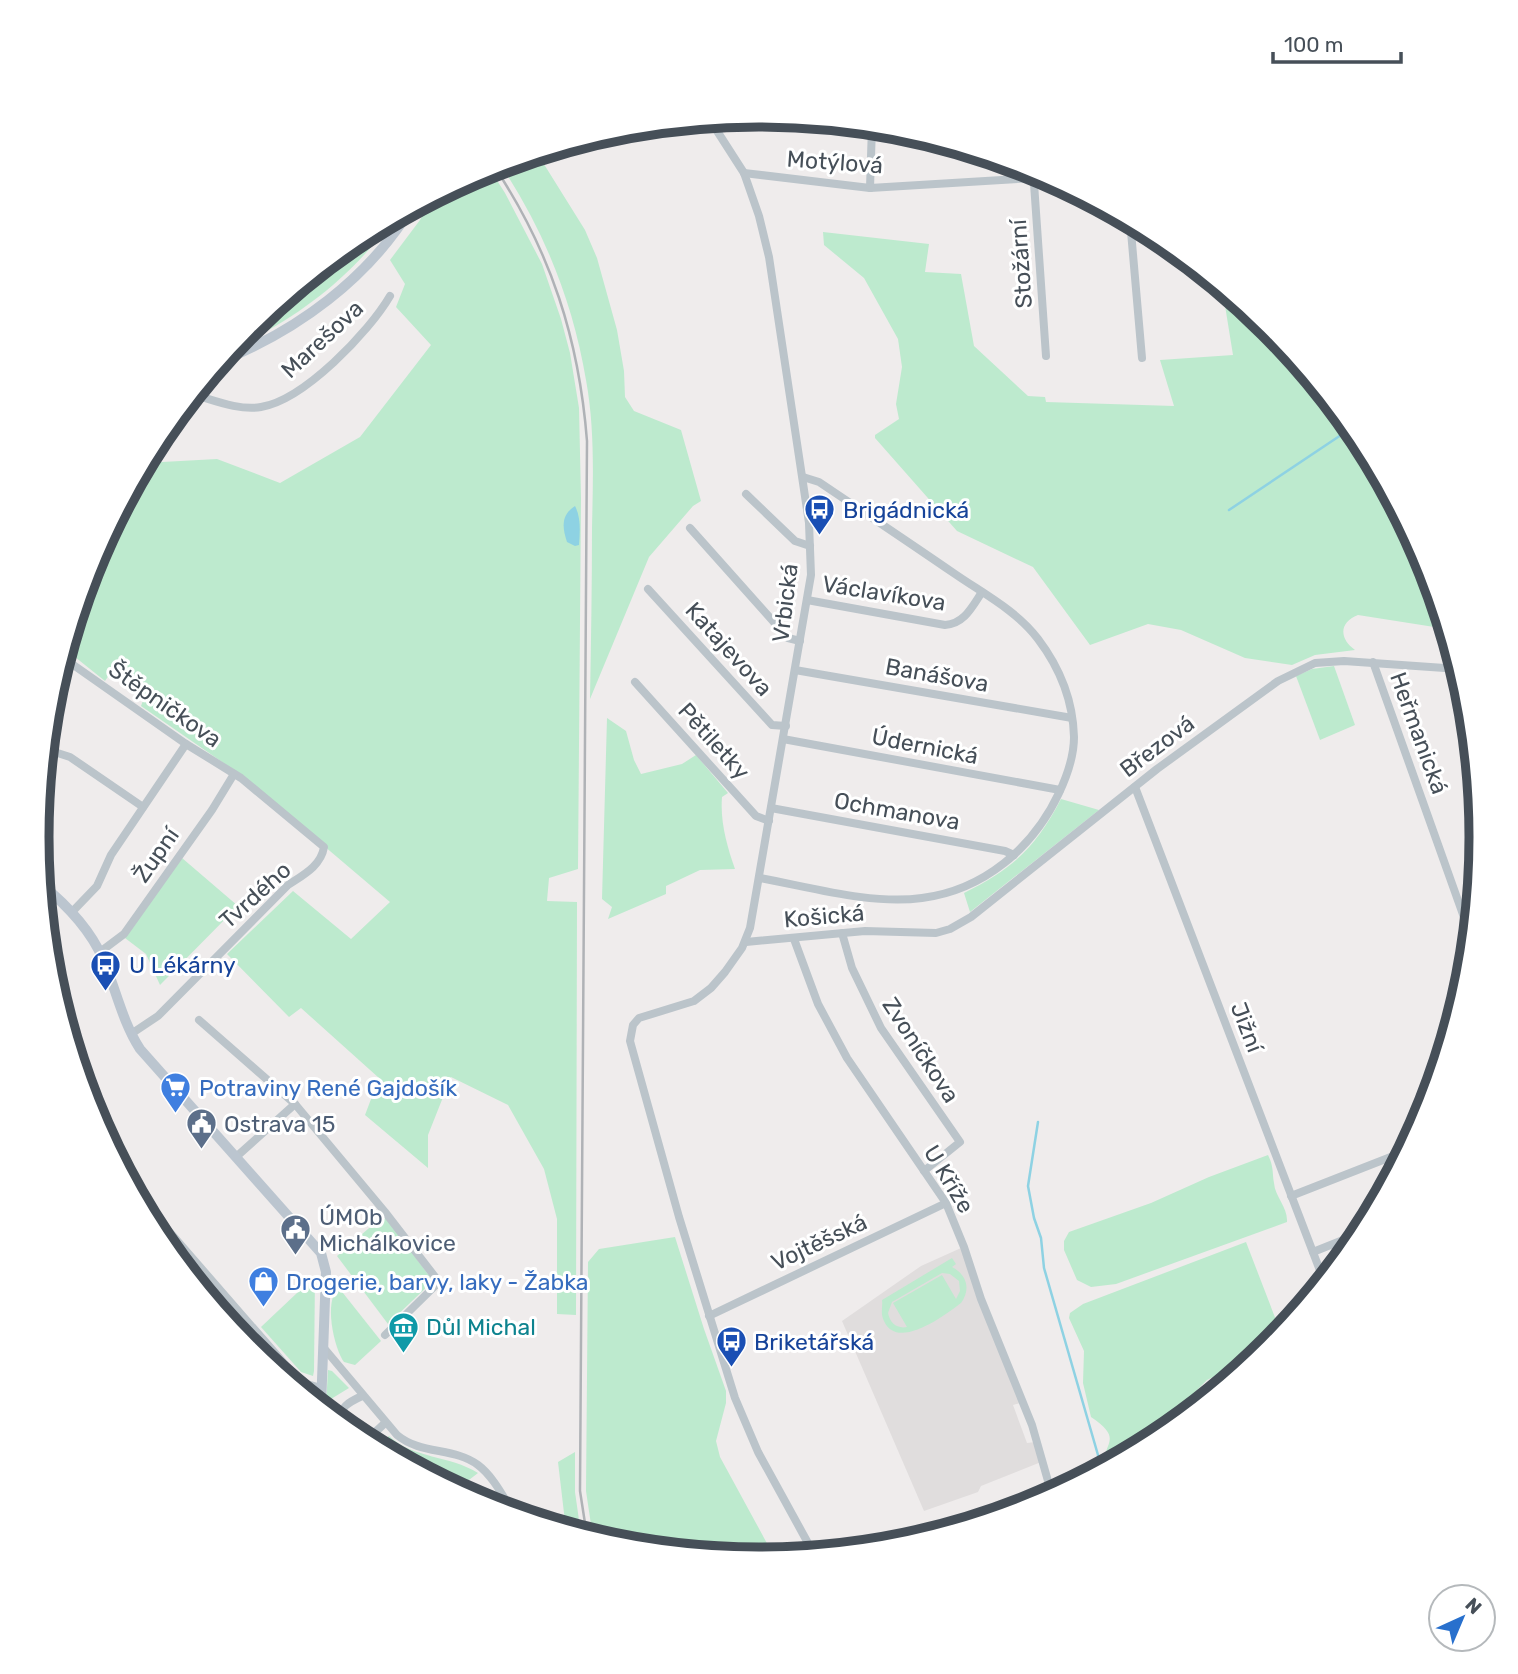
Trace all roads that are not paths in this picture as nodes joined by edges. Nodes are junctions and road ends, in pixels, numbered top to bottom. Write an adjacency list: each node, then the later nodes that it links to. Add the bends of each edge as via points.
1 (716, 129): 3 (street, Vrbická)
2 (872, 136): 6 (street)
3 (744, 173): 6 (street, Motýlová); 14 (street, Vrbická, via 769,257)
4 (1014, 175): 6 (street, Motýlová)
5 (1035, 183): 11 (street, Stožární)
6 (870, 187)
7 (400, 224): 10 (street, via 332,296 292,328)
8 (1131, 233): 12 (street)
9 (390, 296): 13 (street, Marešova, via 378,316 324,371 275,404 239,406)
10 (239, 354)
11 (1046, 356)
12 (1142, 358)
13 (203, 397)
14 (803, 477): 17 (street, Vrbická); 19 (street, via 819,482)
15 (746, 494): 17 (street, via 795,541)
16 (690, 528): 21 (street, via 788,638)
17 (810, 546): 20 (street, Vrbická)
18 (648, 589): 28 (street, Katajevova, via 772,725)
19 (982, 593): 20 (street, Václavíkova, via 962,619 944,625); 27 (street, via 1022,620 1041,642 1064,684)
20 (807, 600): 21 (street, Vrbická)
21 (800, 640): 25 (street, Vrbická)
22 (1373, 662): 24 (street, Březová); 34 (street, Březová, via 1315,663 1278,681); 43 (street, Heřmanická)
23 (71, 663): 30 (street, Štěpničkova)
24 (1448, 668)
25 (795, 670): 27 (street, Banášova); 28 (street, Vrbická)
26 (635, 682): 38 (street, Pětiletky, via 756,816)
27 (1072, 718): 35 (street, via 1074,740)
28 (786, 726): 29 (street, Vrbická)
29 (783, 739): 35 (street, Údernická); 37 (street, Vrbická)
30 (186, 744): 32 (street, Štěpničkova); 36 (street)
31 (54, 752): 36 (street, via 70,757)
32 (234, 774): 33 (street, Štěpničkova); 48 (street, Župní, via 124,934)
33 (247, 782): 50 (street, Tvrdého, via 324,847 323,852 311,870 288,885 158,1016)
34 (1135, 787): 44 (street, Březová, via 971,917 936,933); 55 (street, Jižní)
35 (1060, 790): 39 (street, via 1042,823)
36 (143, 807): 42 (street, via 111,855 97,886)
37 (771, 808): 38 (street, Vrbická); 39 (street, Ochmanova)
38 (769, 821): 40 (street, Vrbická)
39 (1014, 855): 40 (street, via 958,888 912,899 873,898)
40 (760, 878): 47 (street, Vrbická)
41 (52, 894): 42 (street)
42 (72, 912): 48 (street)
43 (1464, 918)
44 (905, 932): 45 (street, Košická)
45 (842, 933): 46 (street, Košická); 54 (street, Zvoníčkova, via 852,968 876,1019 960,1142)
46 (794, 939): 47 (street, Košická); 54 (street, U Kříže, via 813,994 834,1035)
47 (746, 942): 61 (street, Vrbická, via 702,996 639,1018 630,1041)
48 (100, 952): 50 (street)
49 (198, 1020): 51 (street)
50 (131, 1034): 53 (street, via 150,1062)
51 (295, 1104): 53 (street); 62 (street, via 439,1282)
52 (1393, 1156): 55 (street)
53 (236, 1157): 63 (street, via 323,1256)
54 (924, 1171): 56 (street, U Kříže)
55 (1292, 1196): 59 (street, Jižní)
56 (946, 1203): 61 (street, Vojtěšská); 72 (street, U Kříže, via 1032,1425)
57 (171, 1234): 64 (street)
58 (1342, 1240): 59 (street)
59 (1313, 1252): 60 (street, Jižní)
60 (1320, 1271)
61 (709, 1316): 74 (street, via 746,1426)
62 (385, 1335)
63 (323, 1347): 66 (street); 68 (street)
64 (269, 1351)
65 (306, 1383): 66 (street)
66 (321, 1388): 67 (street)
67 (321, 1395)
68 (362, 1395): 69 (street); 70 (street)
69 (342, 1411)
70 (385, 1423): 71 (street); 73 (street, via 407,1444 477,1464)
71 (374, 1433)
72 (1049, 1485)
73 (504, 1499)
74 (809, 1545)

